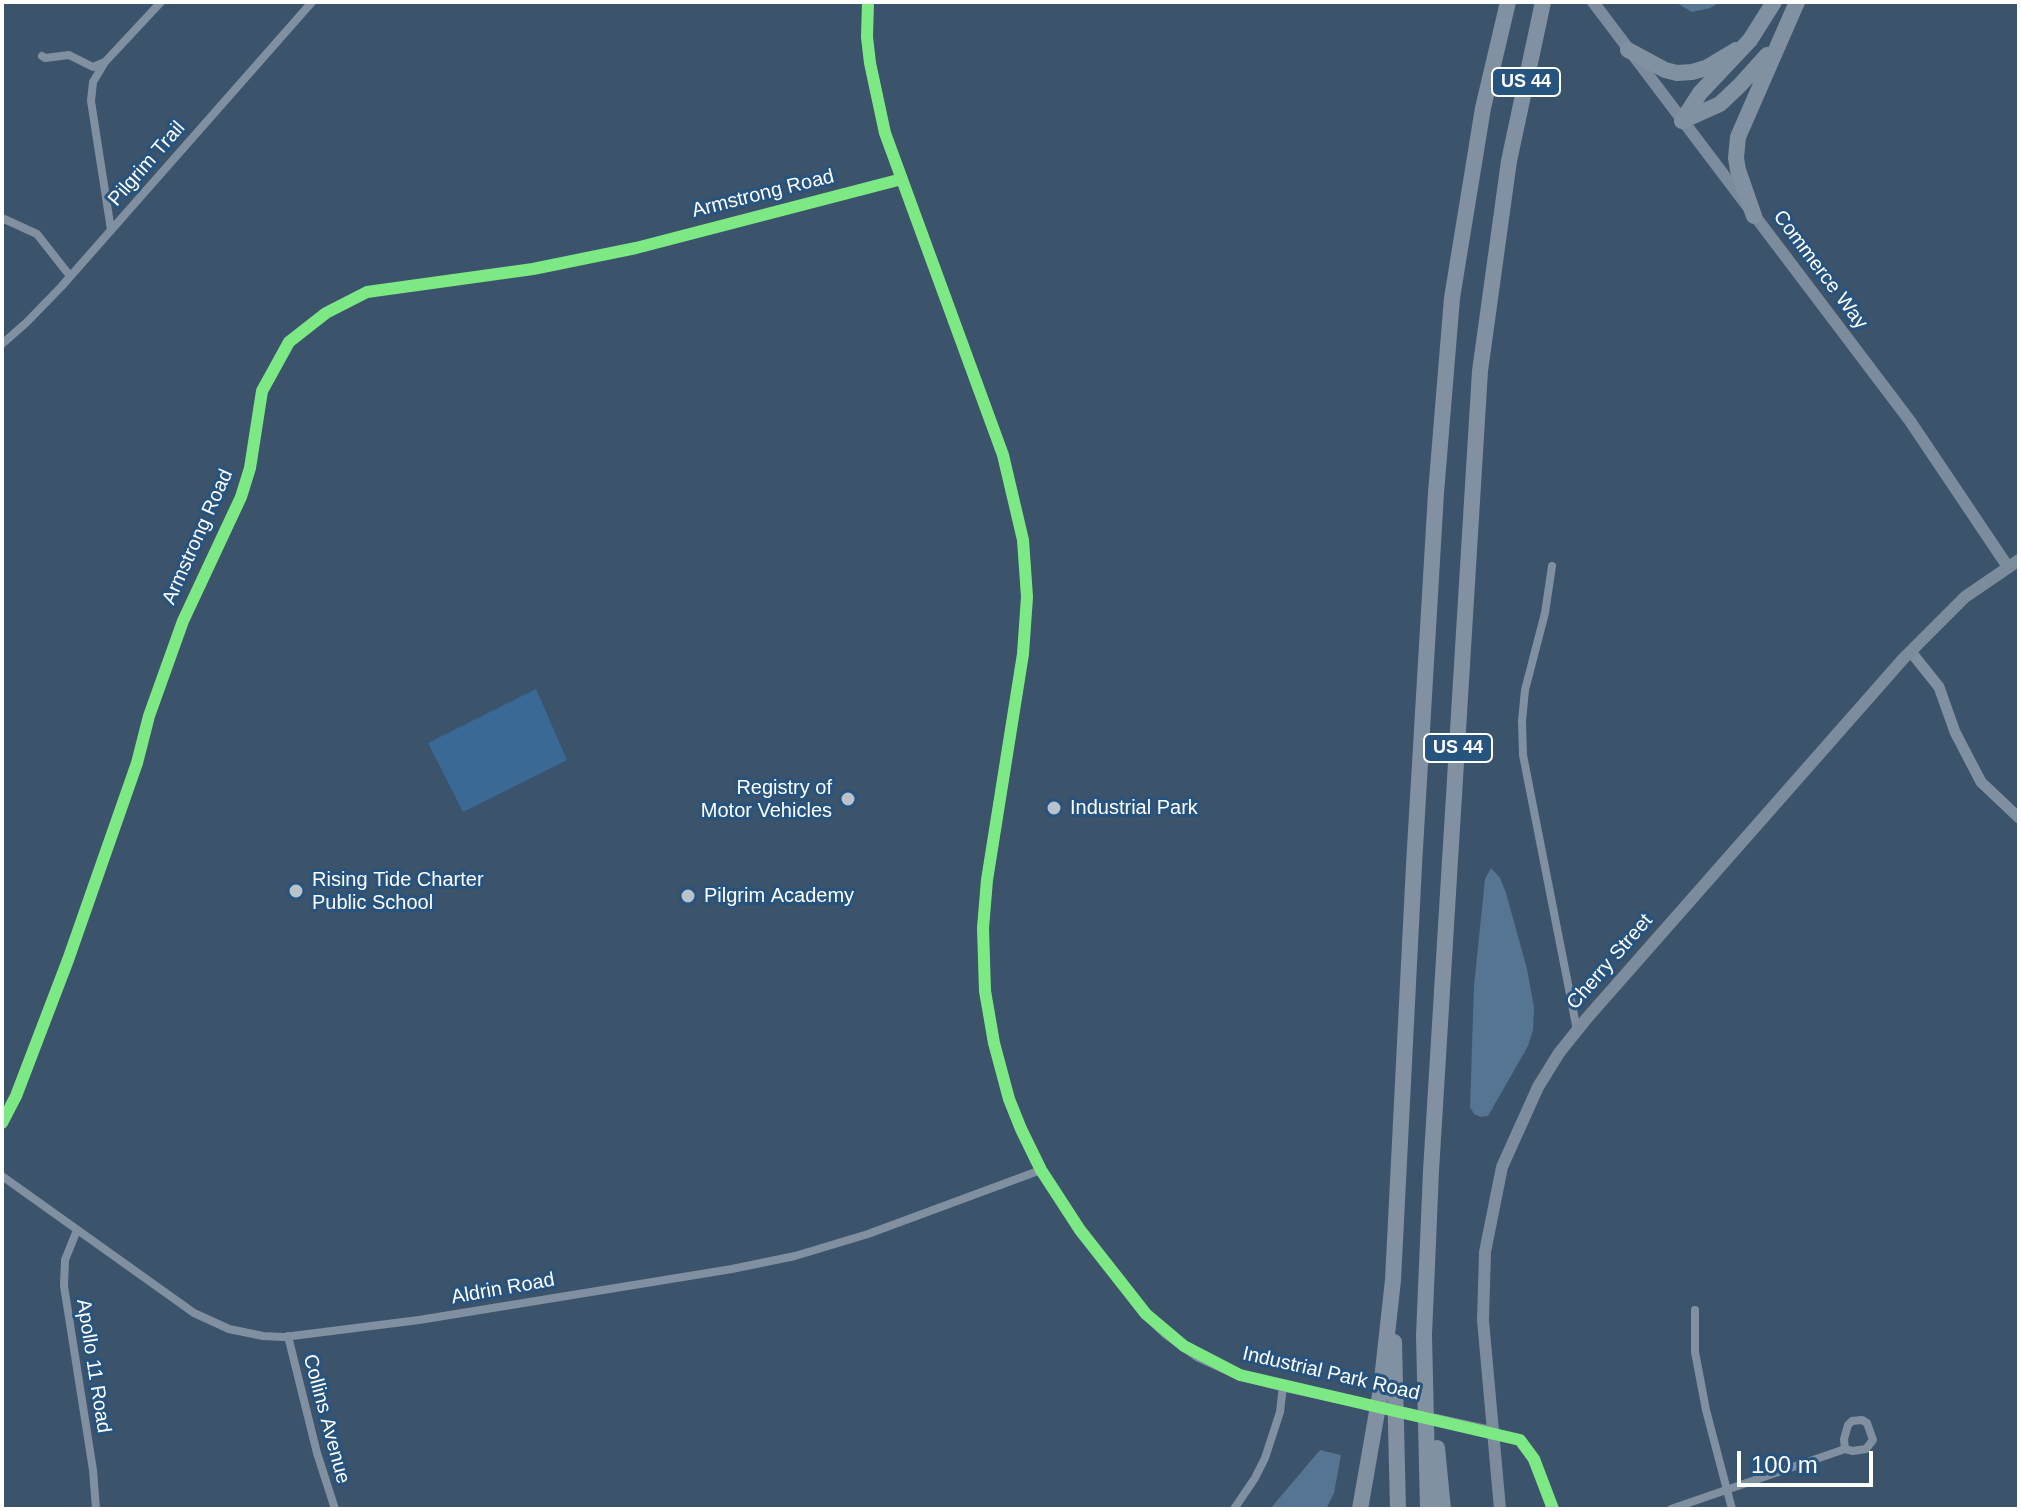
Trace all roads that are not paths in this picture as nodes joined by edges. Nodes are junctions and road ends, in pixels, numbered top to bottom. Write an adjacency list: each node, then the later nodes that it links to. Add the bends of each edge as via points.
1 (161, 2): 13 (street)
2 (312, 2): 18 (street, Pilgrim Trail)
3 (868, 2): 15 (street, Industrial Park Road, via 870,63 885,133)
4 (1508, 2): 33 (highway, US 44, via 1483,108 1452,298 1414,865)
5 (1543, 2): 35 (highway, US 44, via 1509,161 1480,371 1431,1171 1424,1335)
6 (1593, 2): 11 (main road, Commerce Way)
7 (1774, 2): 10 (highway)
8 (1797, 2): 9 (highway)
9 (1786, 27): 14 (highway, via 1729,96); 16 (highway, via 1738,137 1738,170)
10 (1750, 40): 11 (highway, via 1692,72 1665,70); 14 (highway, via 1700,93)
11 (1628, 50): 14 (main road, Commerce Way)
12 (42, 56): 13 (street, via 69,55 93,67)
13 (105, 62): 18 (street, via 93,82 91,101)
14 (1682, 121): 16 (main road, Commerce Way)
15 (902, 179): 26 (street, Armstrong Road, via 621,251 367,292 326,313 289,342 262,391 241,497 170,656 68,960); 27 (street, Industrial Park Road, via 1000,445 1023,540 1025,639 987,880 983,961 1000,1070)
16 (1754, 216): 21 (main road, Commerce Way)
17 (2, 218): 19 (street, via 37,234)
18 (111, 230): 19 (street, Pilgrim Trail)
19 (70, 276): 20 (street, Pilgrim Trail)
20 (2, 344)
21 (2014, 564): 23 (main road, Cherry Street, via 1965,597)
22 (1552, 566): 25 (street, via 1525,690 1523,755)
23 (1911, 652): 24 (street, via 1939,687 1981,782); 25 (main road, Cherry Street)
24 (2019, 818)
25 (1577, 1030): 34 (main road, Cherry Street, via 1525,1112 1502,1167 1491,1212 1483,1289)
26 (2, 1123)
27 (1041, 1170): 31 (street, Aldrin Road, via 795,1256 419,1320); 32 (street, Industrial Park Road, via 1080,1230 1166,1333 1198,1356)
28 (2, 1176): 29 (street, Aldrin Road)
29 (77, 1230): 31 (street, Aldrin Road, via 212,1322 245,1333); 38 (street, Apollo 11 Road, via 65,1260 64,1286)
30 (1695, 1310): 37 (street, via 1695,1352)
31 (288, 1336): 39 (street, Collins Avenue)
32 (1283, 1386): 34 (street, Industrial Park Road); 40 (street, via 1265,1458)
33 (1388, 1390): 41 (highway, US 44, via 1375,1423); 42 (highway, via 1396,1426)
34 (1494, 1432): 45 (main road, Cherry Street); 46 (street, via 1526,1446)
35 (1431, 1434): 43 (highway); 44 (highway)
36 (1845, 1449): 37 (street)
37 (1727, 1488): 47 (street); 48 (street)
38 (96, 1509)
39 (335, 1509)
40 (1234, 1509)
41 (1360, 1509)
42 (1398, 1509)
43 (1428, 1509)
44 (1443, 1509)
45 (1500, 1509)
46 (1553, 1509)
47 (1671, 1509)
48 (1732, 1509)

